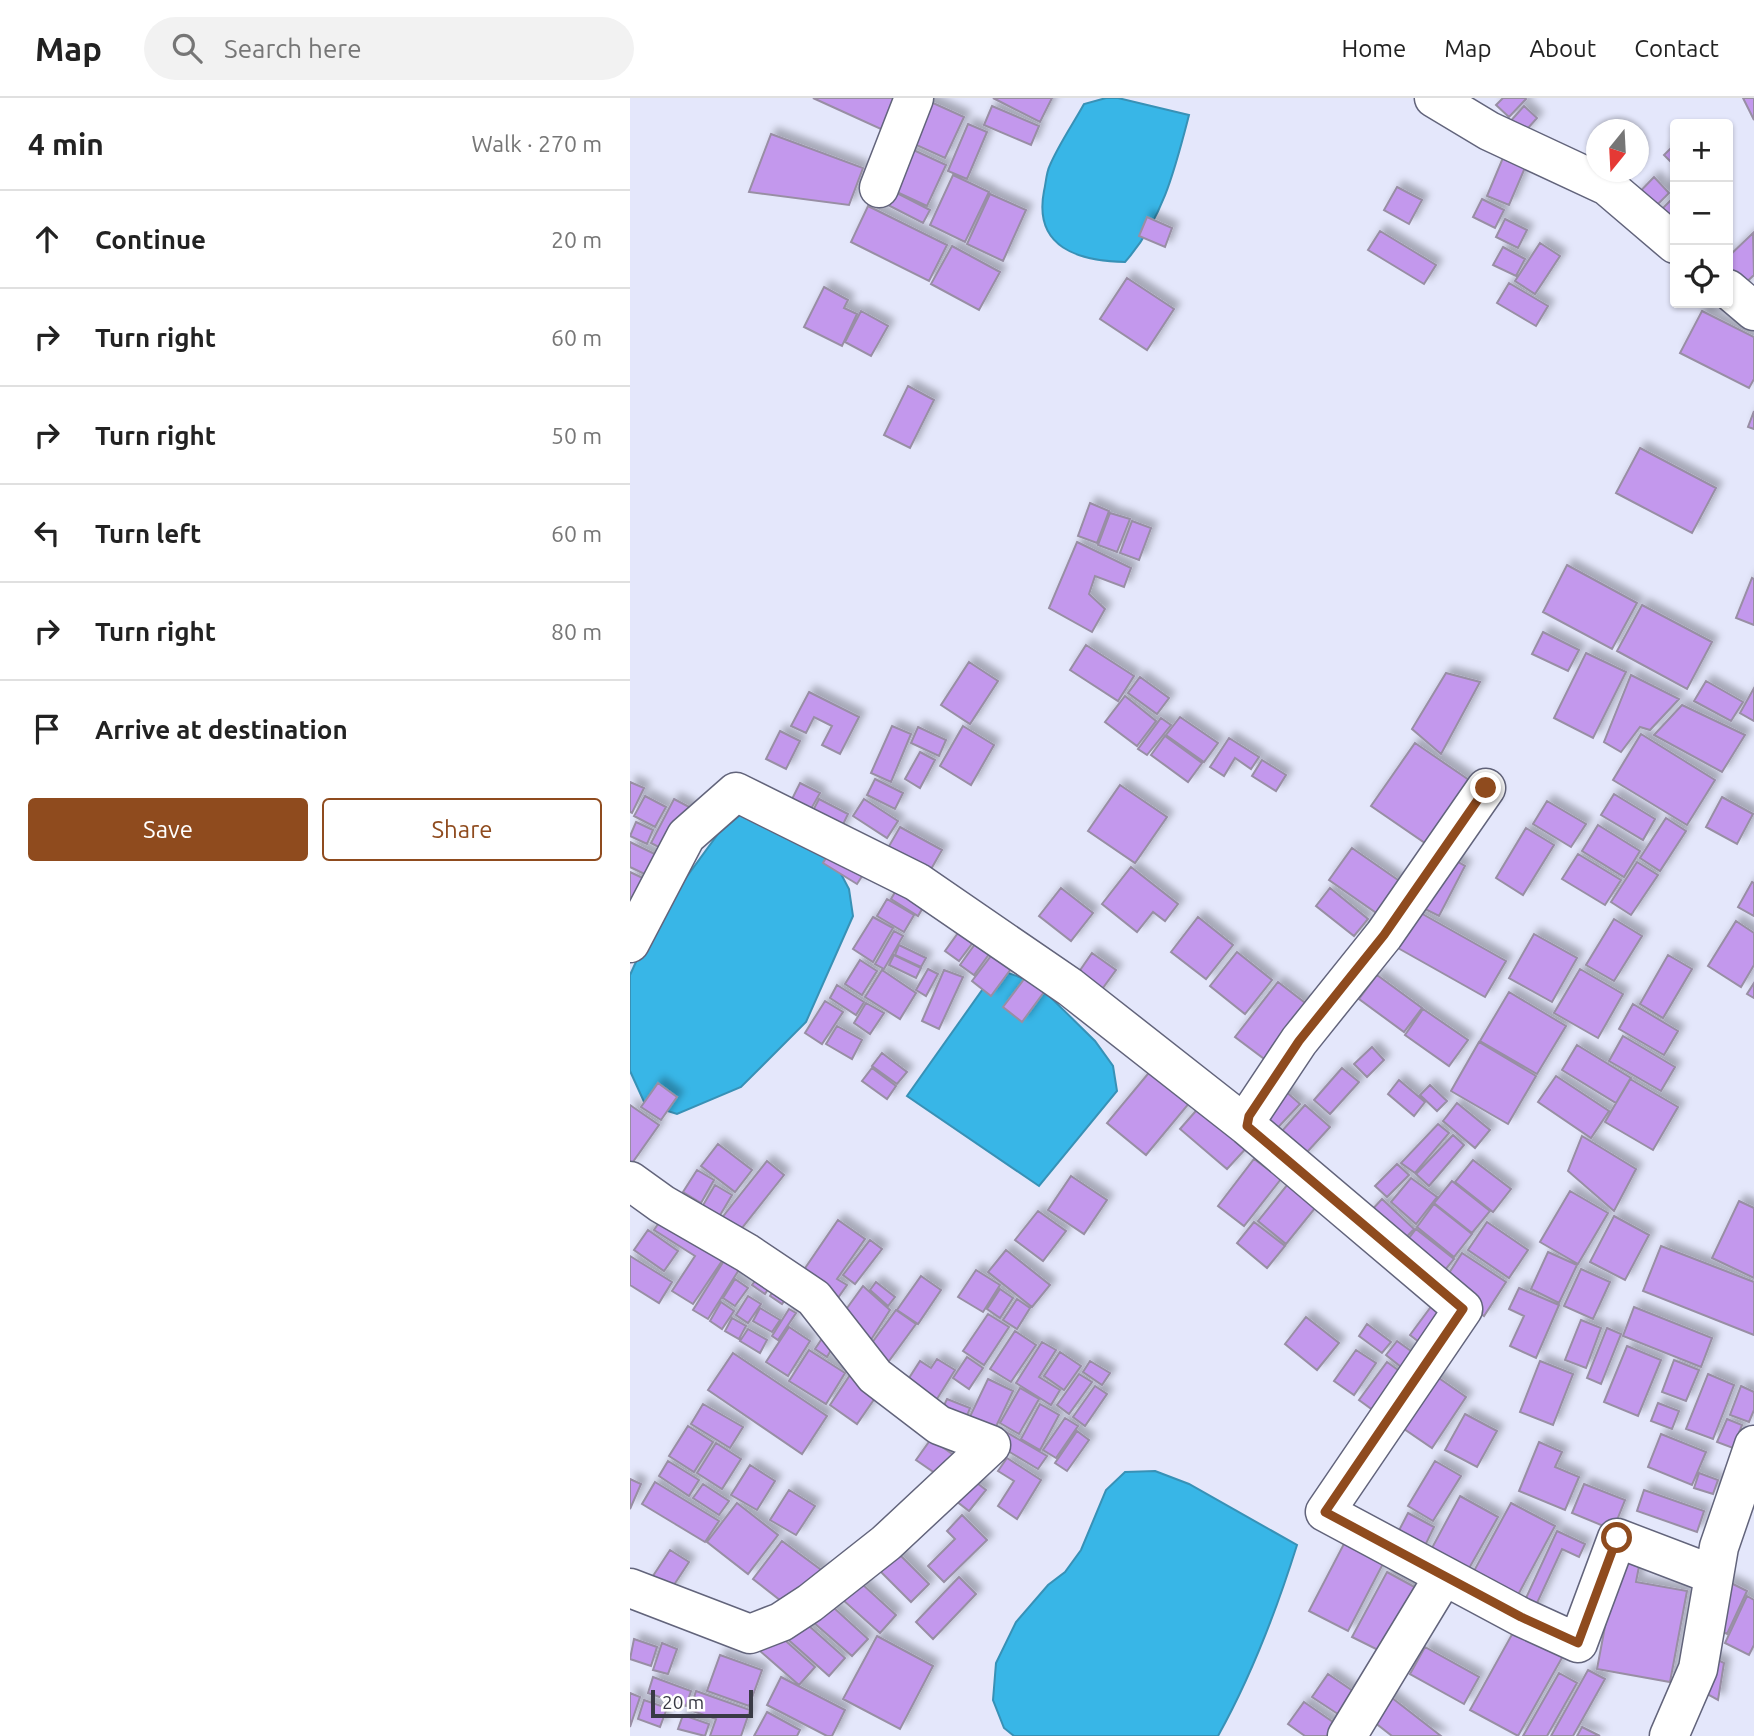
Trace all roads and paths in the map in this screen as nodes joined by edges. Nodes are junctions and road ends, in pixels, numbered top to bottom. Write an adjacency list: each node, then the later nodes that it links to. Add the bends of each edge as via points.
1 (914, 98): 3 (street)
2 (1434, 98): 4 (street, via 1489,131 1606,186)
3 (879, 188)
4 (1670, 240)
5 (1733, 293): 6 (street)
6 (1754, 312)
7 (1486, 788): 9 (street, via 1384,935 1299,1041 1249,1116)
8 (630, 943): 9 (street, via 686,836 736,792 918,882 1070,987)
9 (1247, 1126): 13 (street, via 1463,1309 1325,1512)
10 (630, 1181): 14 (street, via 814,1298 875,1376 939,1425 991,1444 886,1543 810,1603 771,1626 750,1634)
11 (1754, 1445): 12 (street)
12 (1714, 1575): 13 (street, via 1617,1538 1578,1643); 16 (street, via 1698,1669)
13 (1444, 1576): 15 (street)
14 (630, 1588)
15 (1348, 1736)
16 (1669, 1736)

